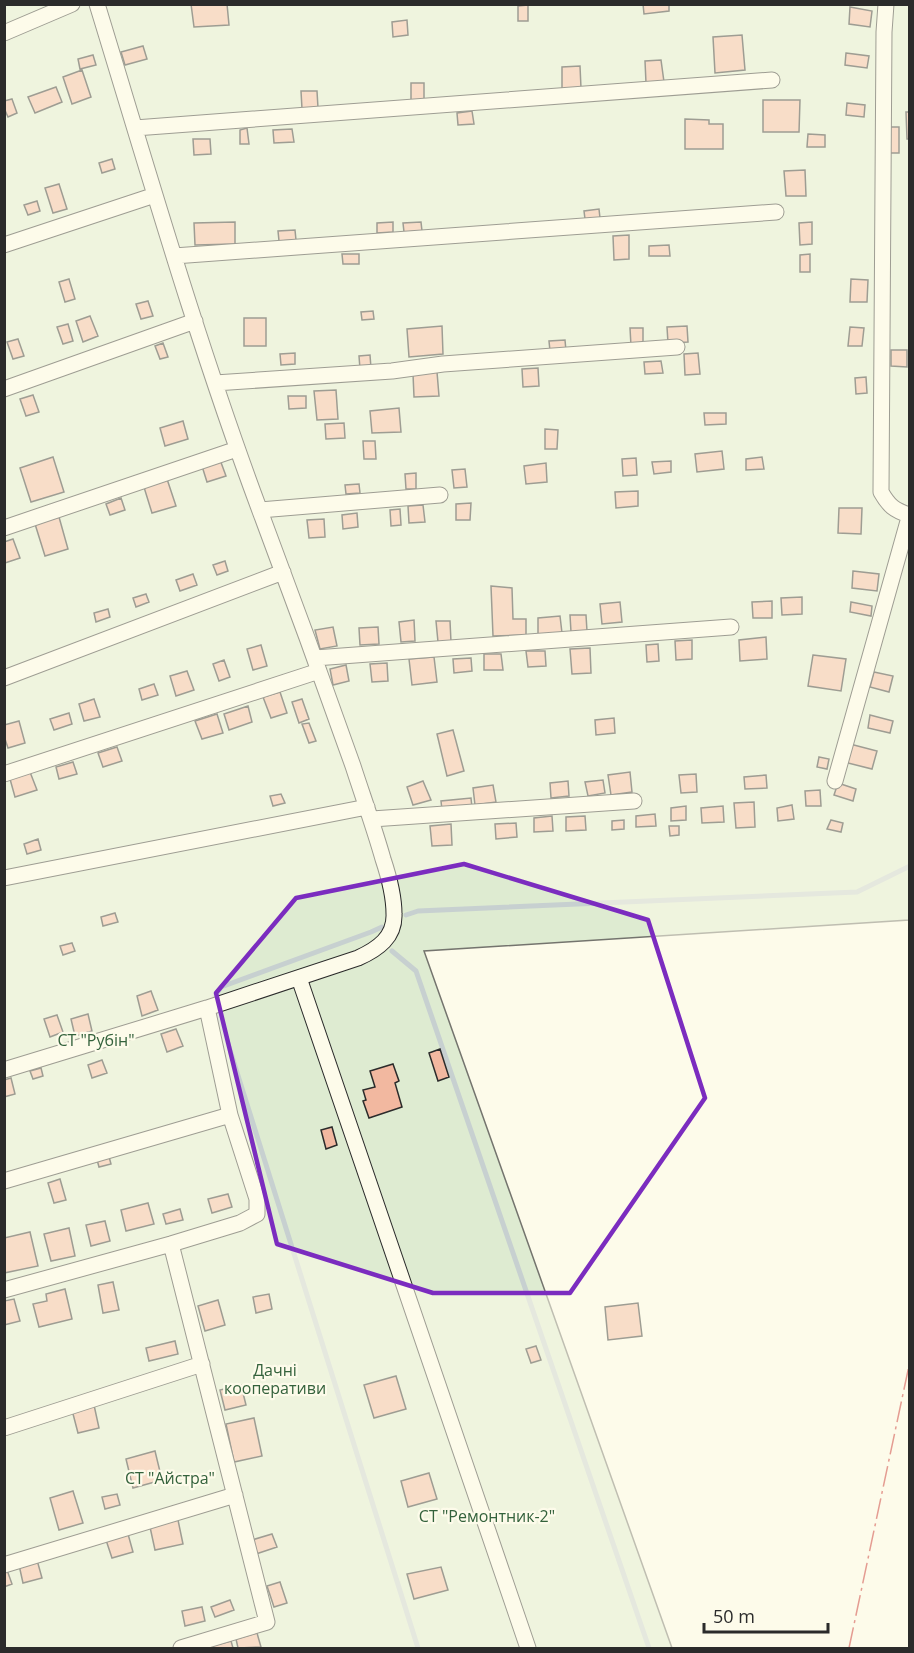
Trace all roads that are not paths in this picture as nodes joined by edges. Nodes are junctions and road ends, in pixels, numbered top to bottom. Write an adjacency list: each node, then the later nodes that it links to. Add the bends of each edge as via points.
1 (72, 4): 4 (street)
2 (97, 4): 6 (street)
3 (886, 4): 18 (street, via 881,492 896,510)
4 (4, 33)
5 (772, 80): 6 (street)
6 (135, 128): 7 (street)
7 (155, 195): 9 (street); 10 (street)
8 (776, 212): 10 (street)
9 (4, 245)
10 (174, 256): 11 (street)
11 (195, 321): 13 (street); 14 (street)
12 (677, 347): 13 (street)
13 (215, 383): 15 (street)
14 (4, 389)
15 (237, 448): 17 (street); 19 (street)
16 (440, 495): 17 (street)
17 (260, 510): 20 (street)
18 (909, 514): 25 (street)
19 (4, 528)
20 (283, 572): 22 (street); 23 (street)
21 (731, 627): 22 (street)
22 (317, 665): 24 (street); 27 (street)
23 (4, 678)
24 (4, 774)
25 (835, 782)
26 (634, 801): 27 (street)
27 (369, 813): 28 (street); 29 (street, via 391,885 394,925 381,945 364,955)
28 (4, 878)
29 (299, 978): 30 (street); 41 (street)
30 (207, 1008): 31 (street); 32 (street)
31 (4, 1070)
32 (230, 1115): 33 (street); 34 (street, via 257,1199 257,1214)
33 (4, 1181)
34 (171, 1244): 35 (street); 36 (street)
35 (4, 1290)
36 (202, 1364): 37 (street); 38 (street)
37 (4, 1428)
38 (235, 1495): 39 (street); 40 (street, via 267,1622)
39 (4, 1564)
40 (181, 1648)
41 (528, 1648)

